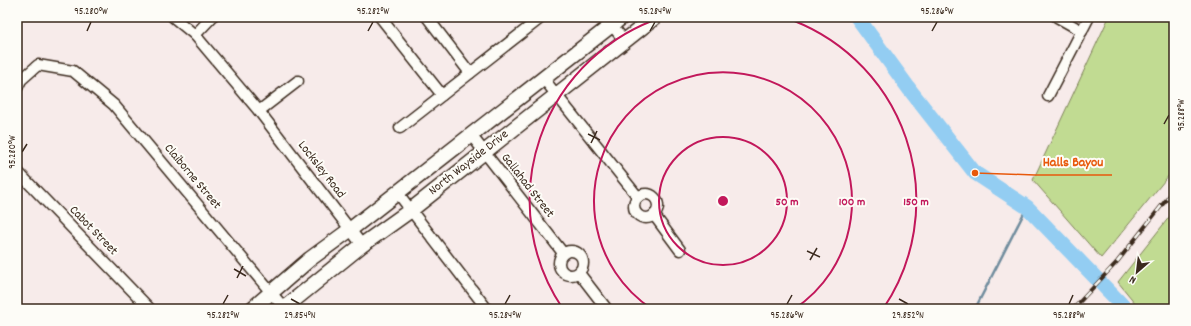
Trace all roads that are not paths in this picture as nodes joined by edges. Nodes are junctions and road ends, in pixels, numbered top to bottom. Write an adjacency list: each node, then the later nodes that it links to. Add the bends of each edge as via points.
1 (173, 17): 11 (street, Locksley Road)
2 (212, 17): 11 (street)
3 (380, 17): 18 (street)
4 (427, 17): 13 (street)
5 (655, 17): 12 (main road, North Wayside Drive)
6 (1057, 17): 10 (street)
7 (1089, 17): 10 (street)
8 (537, 19): 13 (street)
9 (613, 20): 12 (street); 14 (main road, North Wayside Drive)
10 (1082, 31): 19 (street)
11 (195, 35): 20 (street, Locksley Road)
12 (624, 40): 17 (main road, North Wayside Drive)
13 (470, 73): 18 (street)
14 (544, 78): 17 (street); 22 (main road, North Wayside Drive)
15 (298, 81): 20 (street)
16 (17, 88): 34 (street, Claiborne Street, via 21,80 38,66 73,71 114,105)
17 (556, 94): 23 (main road, North Wayside Drive); 26 (street)
18 (442, 95): 21 (street)
19 (1048, 96)
20 (259, 111): 29 (street, Locksley Road)
21 (400, 128)
22 (471, 135): 23 (street, Gallahad Street); 25 (main road, North Wayside Drive)
23 (484, 152): 27 (main road, North Wayside Drive); 32 (street, Gallahad Street)
24 (17, 171): 37 (street, Cabot Street)
25 (397, 192): 27 (street); 29 (main road, North Wayside Drive)
26 (638, 197): 28 (street, via 648,194 653,196 658,206); 28 (street, via 635,201 635,212 644,218)
27 (410, 210): 30 (main road, North Wayside Drive); 39 (street)
28 (654, 215): 31 (street)
29 (351, 229): 30 (street, Locksley Road); 34 (main road, North Wayside Drive, via 310,259)
30 (362, 245): 35 (main road, North Wayside Drive)
31 (680, 250)
32 (563, 253): 33 (street, via 559,263 561,270 568,275); 33 (street, via 570,251 581,255 583,262)
33 (578, 273): 36 (street)
34 (272, 292): 35 (street, Claiborne Street); 38 (main road, North Wayside Drive)
35 (283, 308)
36 (606, 308)
37 (150, 309)
38 (252, 309)
39 (487, 309)

